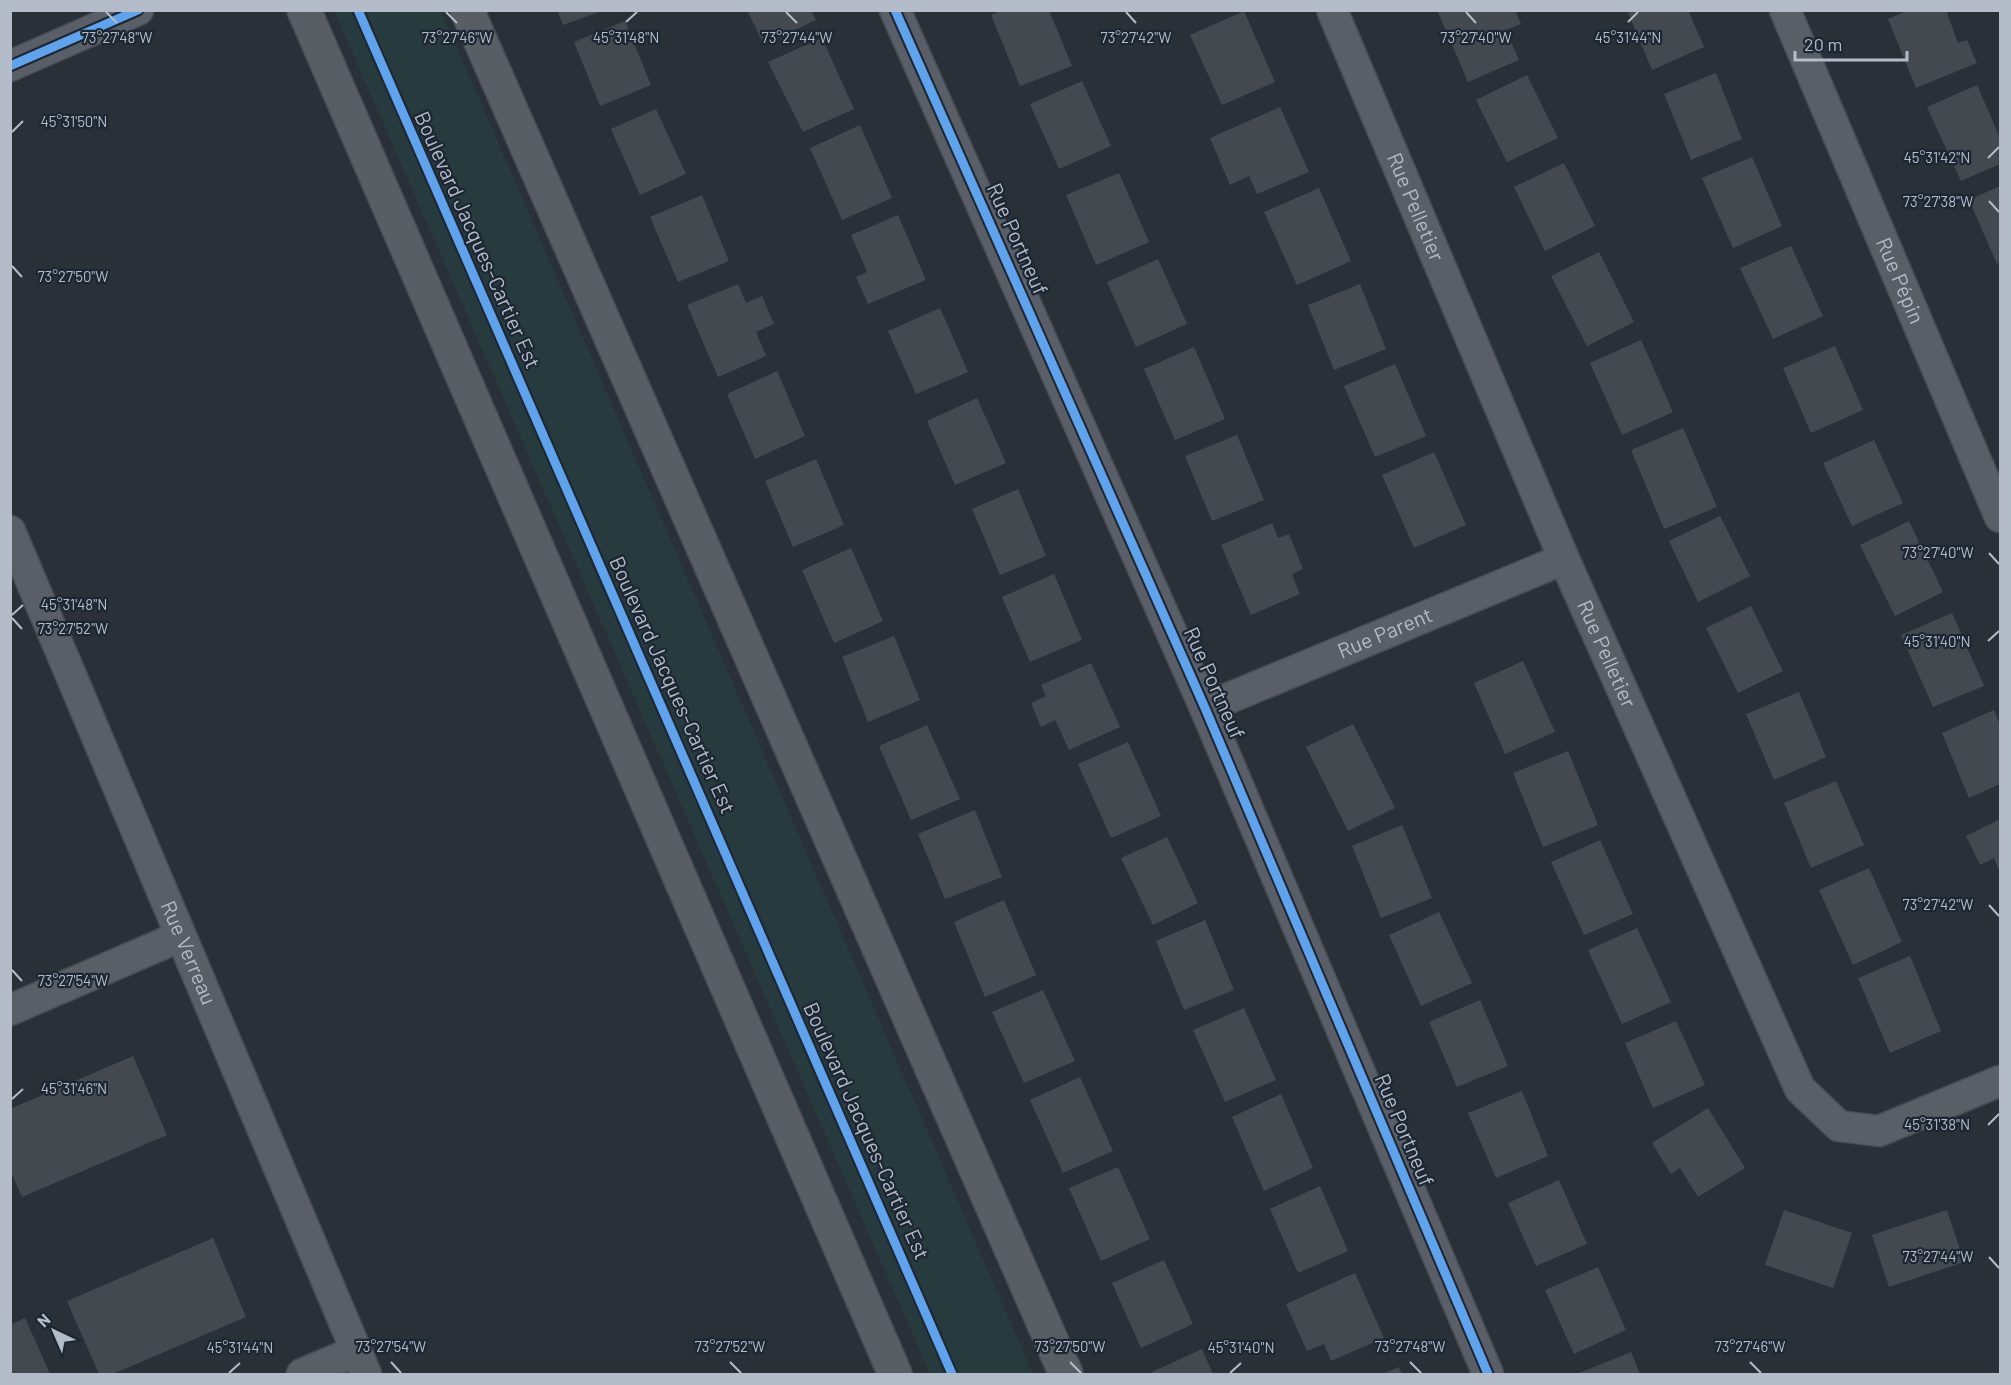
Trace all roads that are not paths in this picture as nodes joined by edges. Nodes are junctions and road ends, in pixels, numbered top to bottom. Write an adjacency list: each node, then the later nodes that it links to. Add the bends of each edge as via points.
1 (138, 10): 7 (street)
2 (304, 10): 17 (main road)
3 (467, 10): 18 (main road)
4 (896, 10): 11 (street, Rue Portneuf)
5 (1332, 10): 10 (street, Rue Pelletier)
6 (1785, 10): 8 (street, Rue Pépin)
7 (10, 66)
8 (2001, 517)
9 (10, 531): 12 (street, Rue Verreau)
10 (1564, 559): 11 (street, Rue Parent); 14 (street, Rue Pelletier, via 1800,1089 1839,1126 1879,1131)
11 (1205, 708): 19 (street, Rue Portneuf)
12 (181, 936): 13 (street); 15 (street, Rue Verreau)
13 (10, 1010)
14 (2001, 1082)
15 (361, 1363): 16 (street)
16 (302, 1374)
17 (895, 1374)
18 (1066, 1374)
19 (1488, 1374)

